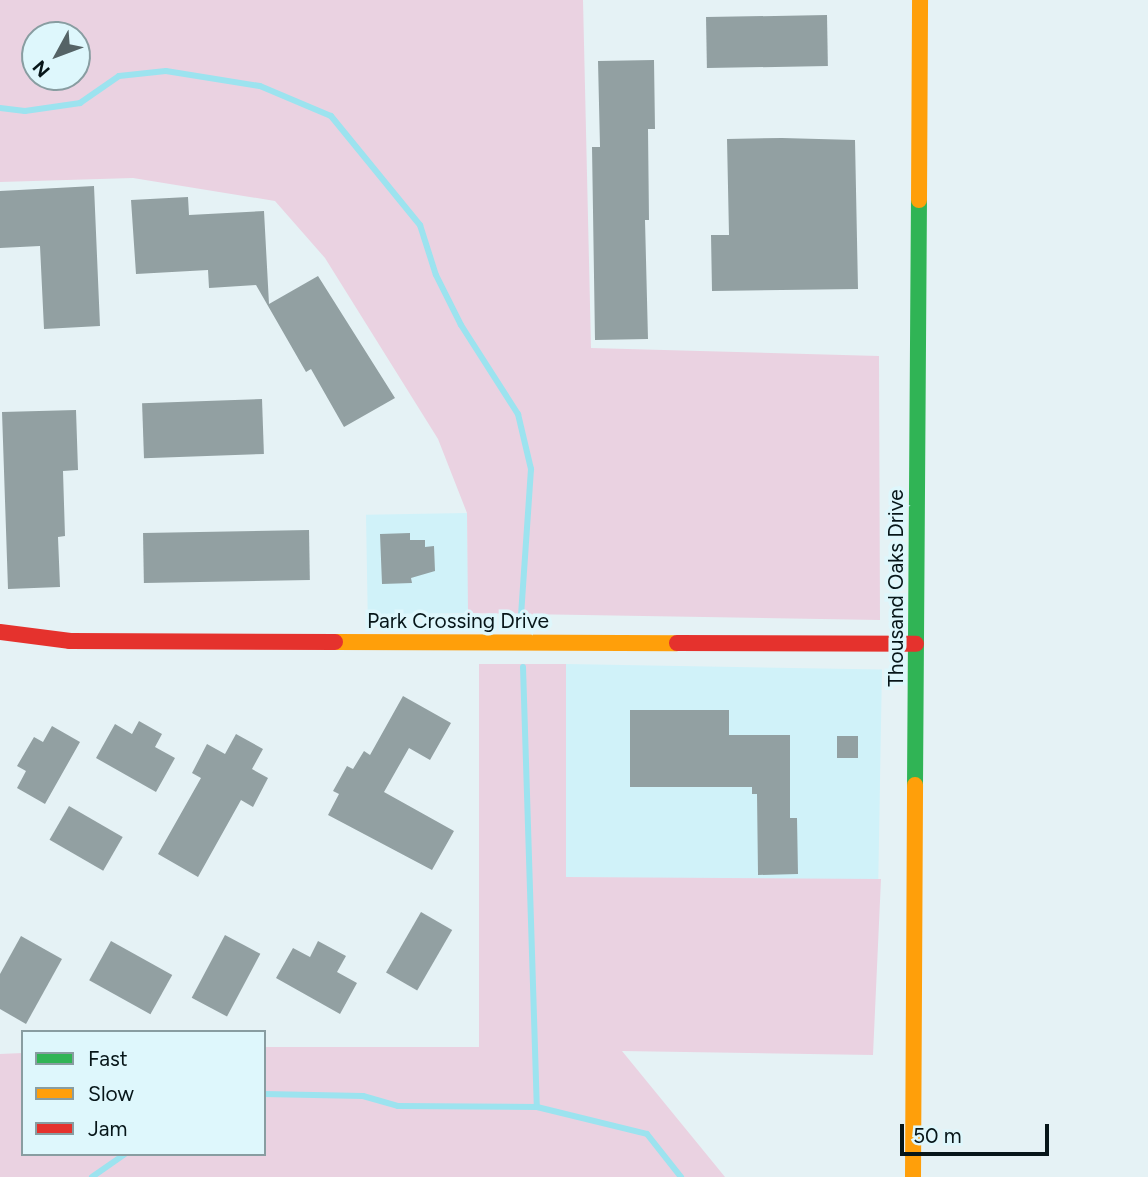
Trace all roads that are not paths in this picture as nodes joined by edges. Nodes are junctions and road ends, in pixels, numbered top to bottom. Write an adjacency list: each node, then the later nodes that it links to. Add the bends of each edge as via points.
1 (920, 0): 3 (main road, Thousand Oaks Drive)
2 (0, 632): 3 (main road, Park Crossing Drive, via 71,641)
3 (916, 644): 4 (main road, Thousand Oaks Drive)
4 (914, 1177)

